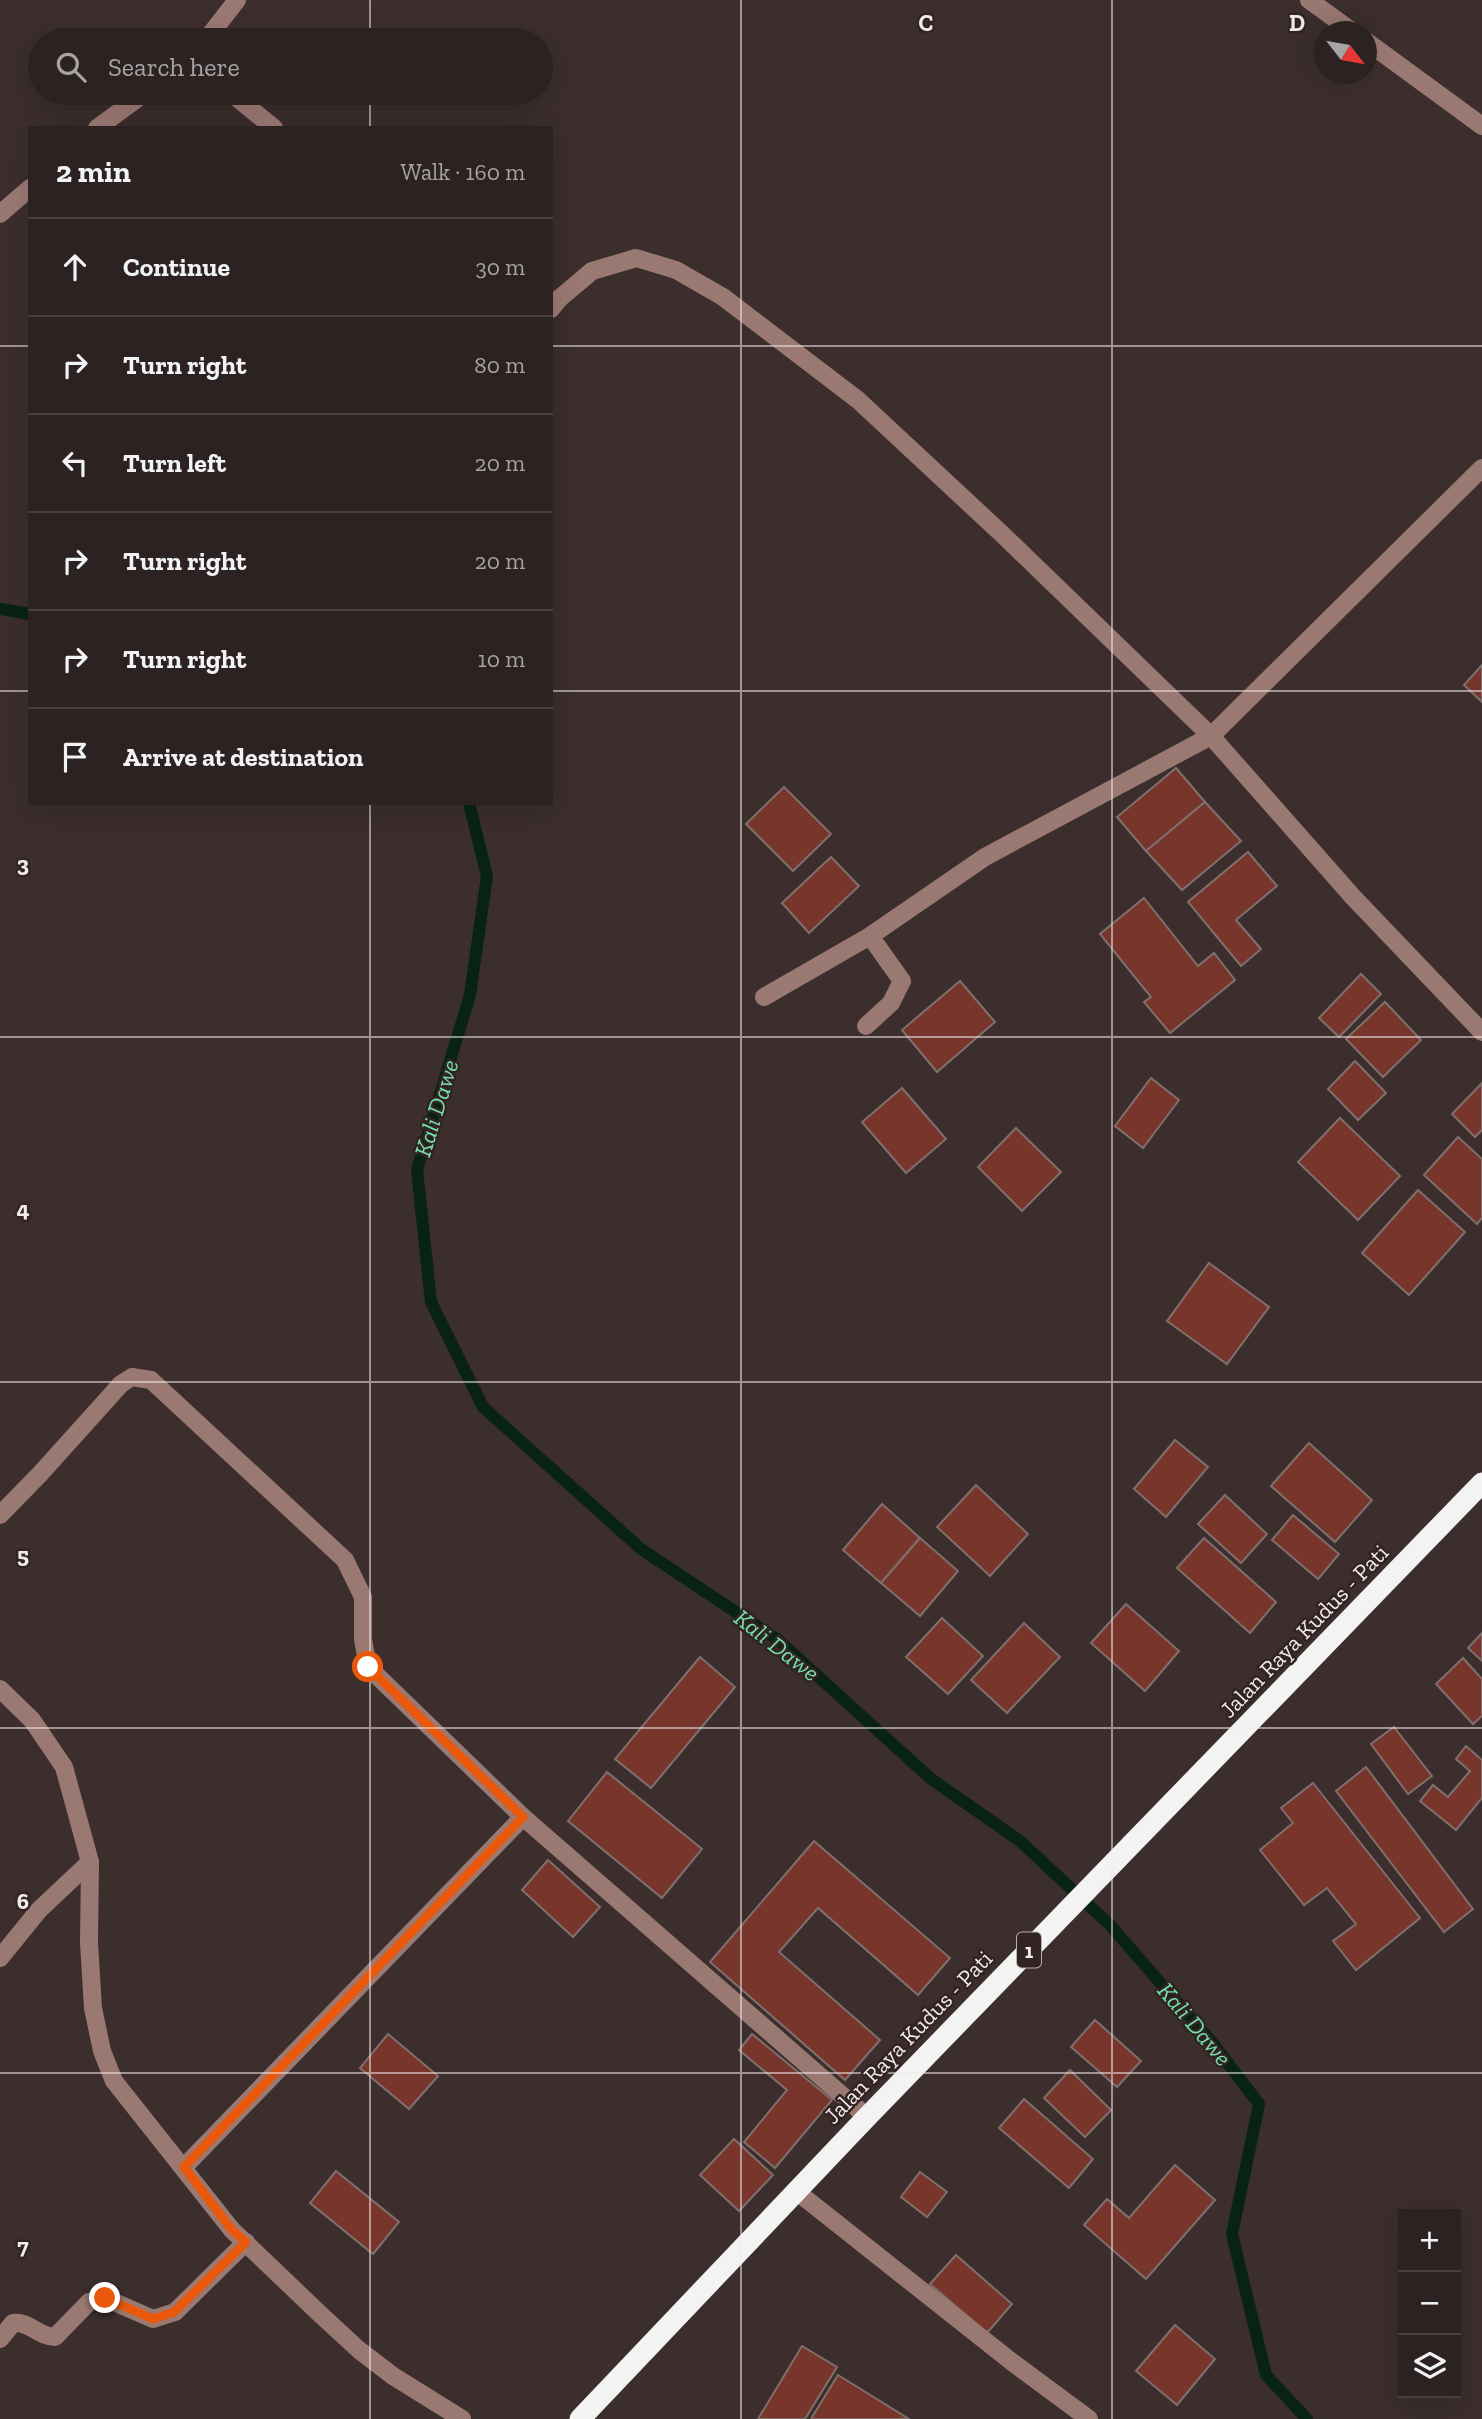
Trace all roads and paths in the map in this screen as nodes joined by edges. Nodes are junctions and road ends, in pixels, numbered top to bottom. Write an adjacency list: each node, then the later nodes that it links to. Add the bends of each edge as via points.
1 (237, 0): 4 (street)
2 (1309, 0): 3 (street)
3 (1338, 21)
4 (215, 28)
5 (1377, 48): 10 (street)
6 (129, 105): 8 (street)
7 (246, 105): 9 (street)
8 (100, 126)
9 (272, 126)
10 (1482, 126)
11 (28, 190): 12 (street)
12 (0, 214)
13 (553, 307): 15 (street, via 592,271 636,258 676,270 723,297 858,400)
14 (1482, 468): 15 (street)
15 (1211, 736): 16 (street, via 985,857); 19 (street, via 1353,897)
16 (870, 936): 17 (street); 18 (street, via 902,981 891,1003)
17 (764, 997)
18 (866, 1026)
19 (1482, 1032)
20 (1479, 1493): 26 (highway, Jalan Raya Kudus - Pati / 1)
21 (0, 1515): 23 (street, via 121,1384 132,1377 151,1380 345,1559 363,1597 368,1667)
22 (0, 1689): 24 (street, via 32,1720 64,1768)
23 (523, 1817): 26 (street); 27 (street)
24 (90, 1861): 25 (street, via 38,1910); 27 (street, via 93,2008 102,2051 114,2081)
25 (0, 1958)
26 (867, 2117): 28 (highway, Jalan Raya Kudus - Pati / 1)
27 (184, 2167): 29 (street)
28 (796, 2191): 32 (highway, Jalan Raya Kudus - Pati / 1); 33 (street)
29 (246, 2242): 30 (street, via 174,2312 153,2319 105,2298 89,2302 55,2337 21,2322 13,2323); 31 (street, via 359,2350)
30 (0, 2339)
31 (462, 2419)
32 (580, 2419)
33 (1088, 2419)

